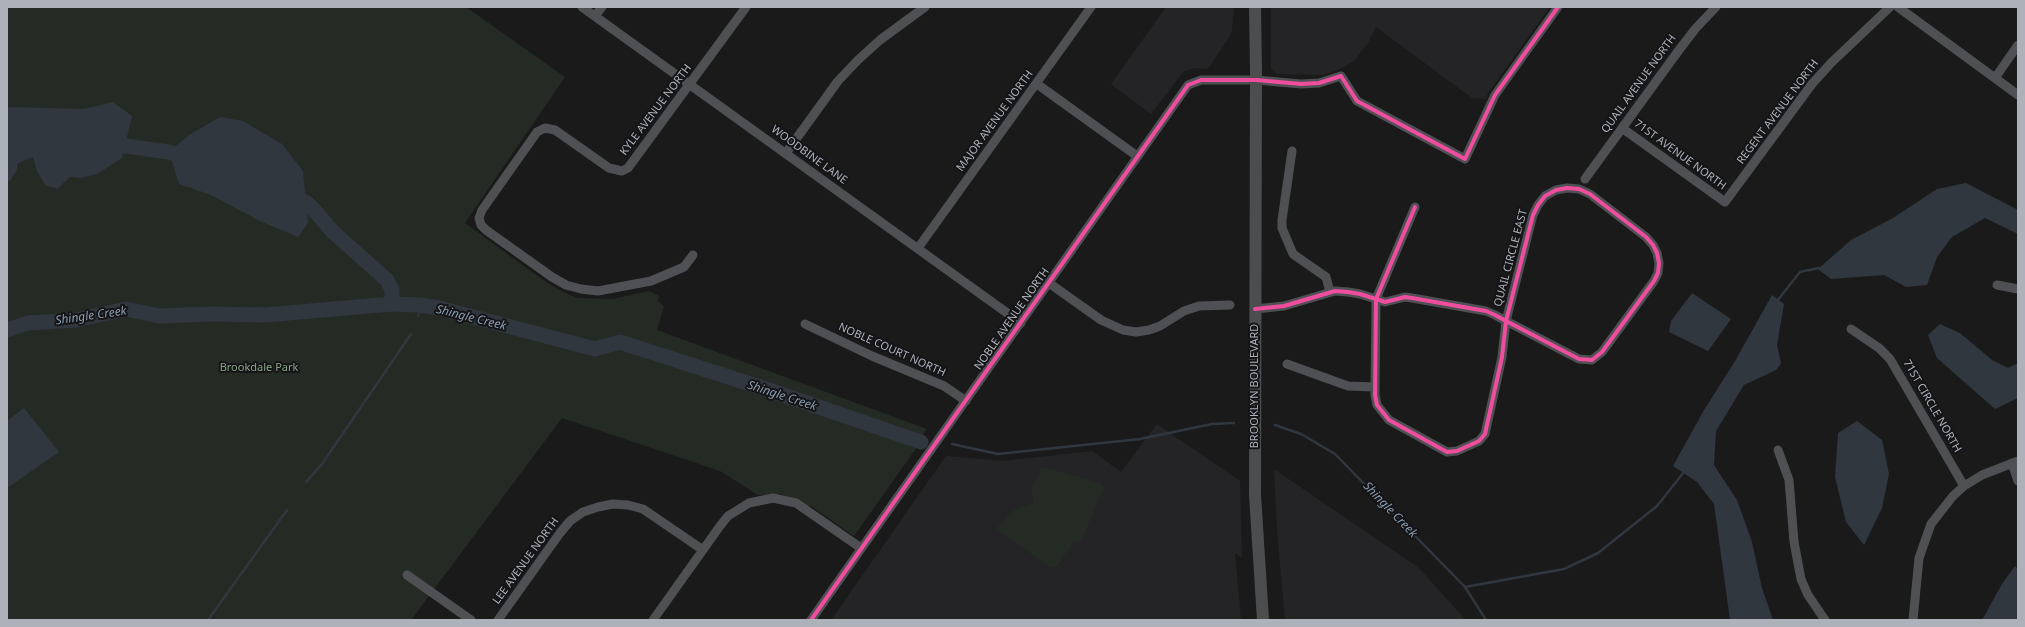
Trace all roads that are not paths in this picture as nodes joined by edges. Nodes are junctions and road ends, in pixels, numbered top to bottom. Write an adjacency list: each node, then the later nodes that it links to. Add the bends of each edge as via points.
1 (582, 7): 11 (street, WOODBINE LANE)
2 (602, 7): 11 (street)
3 (746, 7): 16 (street, KYLE AVENUE NORTH)
4 (925, 7): 20 (street, via 880,40 838,81)
5 (1091, 7): 15 (street, MAJOR AVENUE NORTH)
6 (1255, 7): 14 (main road, BROOKLYN BOULEVARD)
7 (1558, 7): 14 (street, via 1495,95 1465,159 1357,101 1341,76 1319,83 1301,84)
8 (1716, 7): 18 (street, QUAIL AVENUE NORTH, via 1696,28)
9 (1890, 7): 23 (street, REGENT AVENUE NORTH, via 1812,84)
10 (1898, 7): 13 (street)
11 (595, 16): 16 (street, WOODBINE LANE)
12 (2018, 46): 13 (street)
13 (1995, 78): 17 (street)
14 (1256, 80): 21 (street, NOBLE AVENUE NORTH, via 1193,82 1180,95); 33 (main road, BROOKLYN BOULEVARD)
15 (1037, 84): 21 (street); 25 (street, MAJOR AVENUE NORTH)
16 (690, 85): 20 (street, WOODBINE LANE); 26 (street, KYLE AVENUE NORTH, via 632,163 622,171 609,168 555,130 545,128 537,132 479,218 481,225 552,277 566,285 581,289 598,291 651,281 684,267)
17 (2018, 94)
18 (1622, 128): 22 (street, QUAIL AVENUE NORTH); 23 (street, 71ST AVENUE NORTH)
19 (1292, 151): 30 (street, via 1282,228 1293,254 1326,277)
20 (786, 153): 25 (street, WOODBINE LANE)
21 (1137, 156): 27 (street, NOBLE AVENUE NORTH)
22 (1585, 179)
23 (1725, 202)
24 (1415, 207): 31 (street)
25 (918, 248): 35 (street, WOODBINE LANE)
26 (693, 255)
27 (1049, 283): 32 (street, via 1101,320 1123,330 1136,332 1160,326 1184,311 1199,306); 35 (street, NOBLE AVENUE NORTH)
28 (1997, 285): 29 (street)
29 (2018, 289)
30 (1330, 292): 31 (street, via 1348,292); 33 (street, via 1284,306)
31 (1376, 299): 34 (street, via 1385,302 1405,297 1412,298 1482,310); 39 (street)
32 (1230, 305)
33 (1255, 309): 52 (main road, BROOKLYN BOULEVARD, via 1255,495)
34 (1506, 321): 34 (street, QUAIL CIRCLE EAST, via 1533,215 1546,196 1567,188 1579,189 1590,194 1646,237 1657,253 1659,263 1654,281 1602,352 1592,360 1579,359); 39 (street, QUAIL CIRCLE EAST, via 1502,358 1485,434 1479,441 1453,453 1439,449 1389,420 1377,405)
35 (1021, 323): 40 (street, NOBLE AVENUE NORTH)
36 (805, 324): 40 (street, NOBLE COURT NORTH, via 872,356 919,374 944,386)
37 (1852, 330): 44 (street, 71ST CIRCLE NORTH, via 1879,348 1890,359)
38 (1287, 364): 39 (street, via 1348,386)
39 (1375, 387)
40 (966, 401): 45 (street, NOBLE AVENUE NORTH)
41 (1778, 450): 53 (street, via 1789,480 1794,542 1801,578 1808,595)
42 (2015, 462): 43 (street); 44 (street, via 1982,475)
43 (2018, 481)
44 (1964, 486): 54 (street, via 1941,510 1931,524 1924,541 1918,564)
45 (862, 548): 46 (street, via 796,504 773,498 749,503 728,516); 51 (street, NOBLE AVENUE NORTH)
46 (703, 550): 49 (street, LEE AVENUE NORTH, via 643,509 613,504 583,512 565,527); 50 (street)
47 (407, 575): 48 (street)
48 (471, 620)
49 (498, 620)
50 (653, 620)
51 (811, 620)
52 (1263, 620)
53 (1825, 620)
54 (1913, 620)

